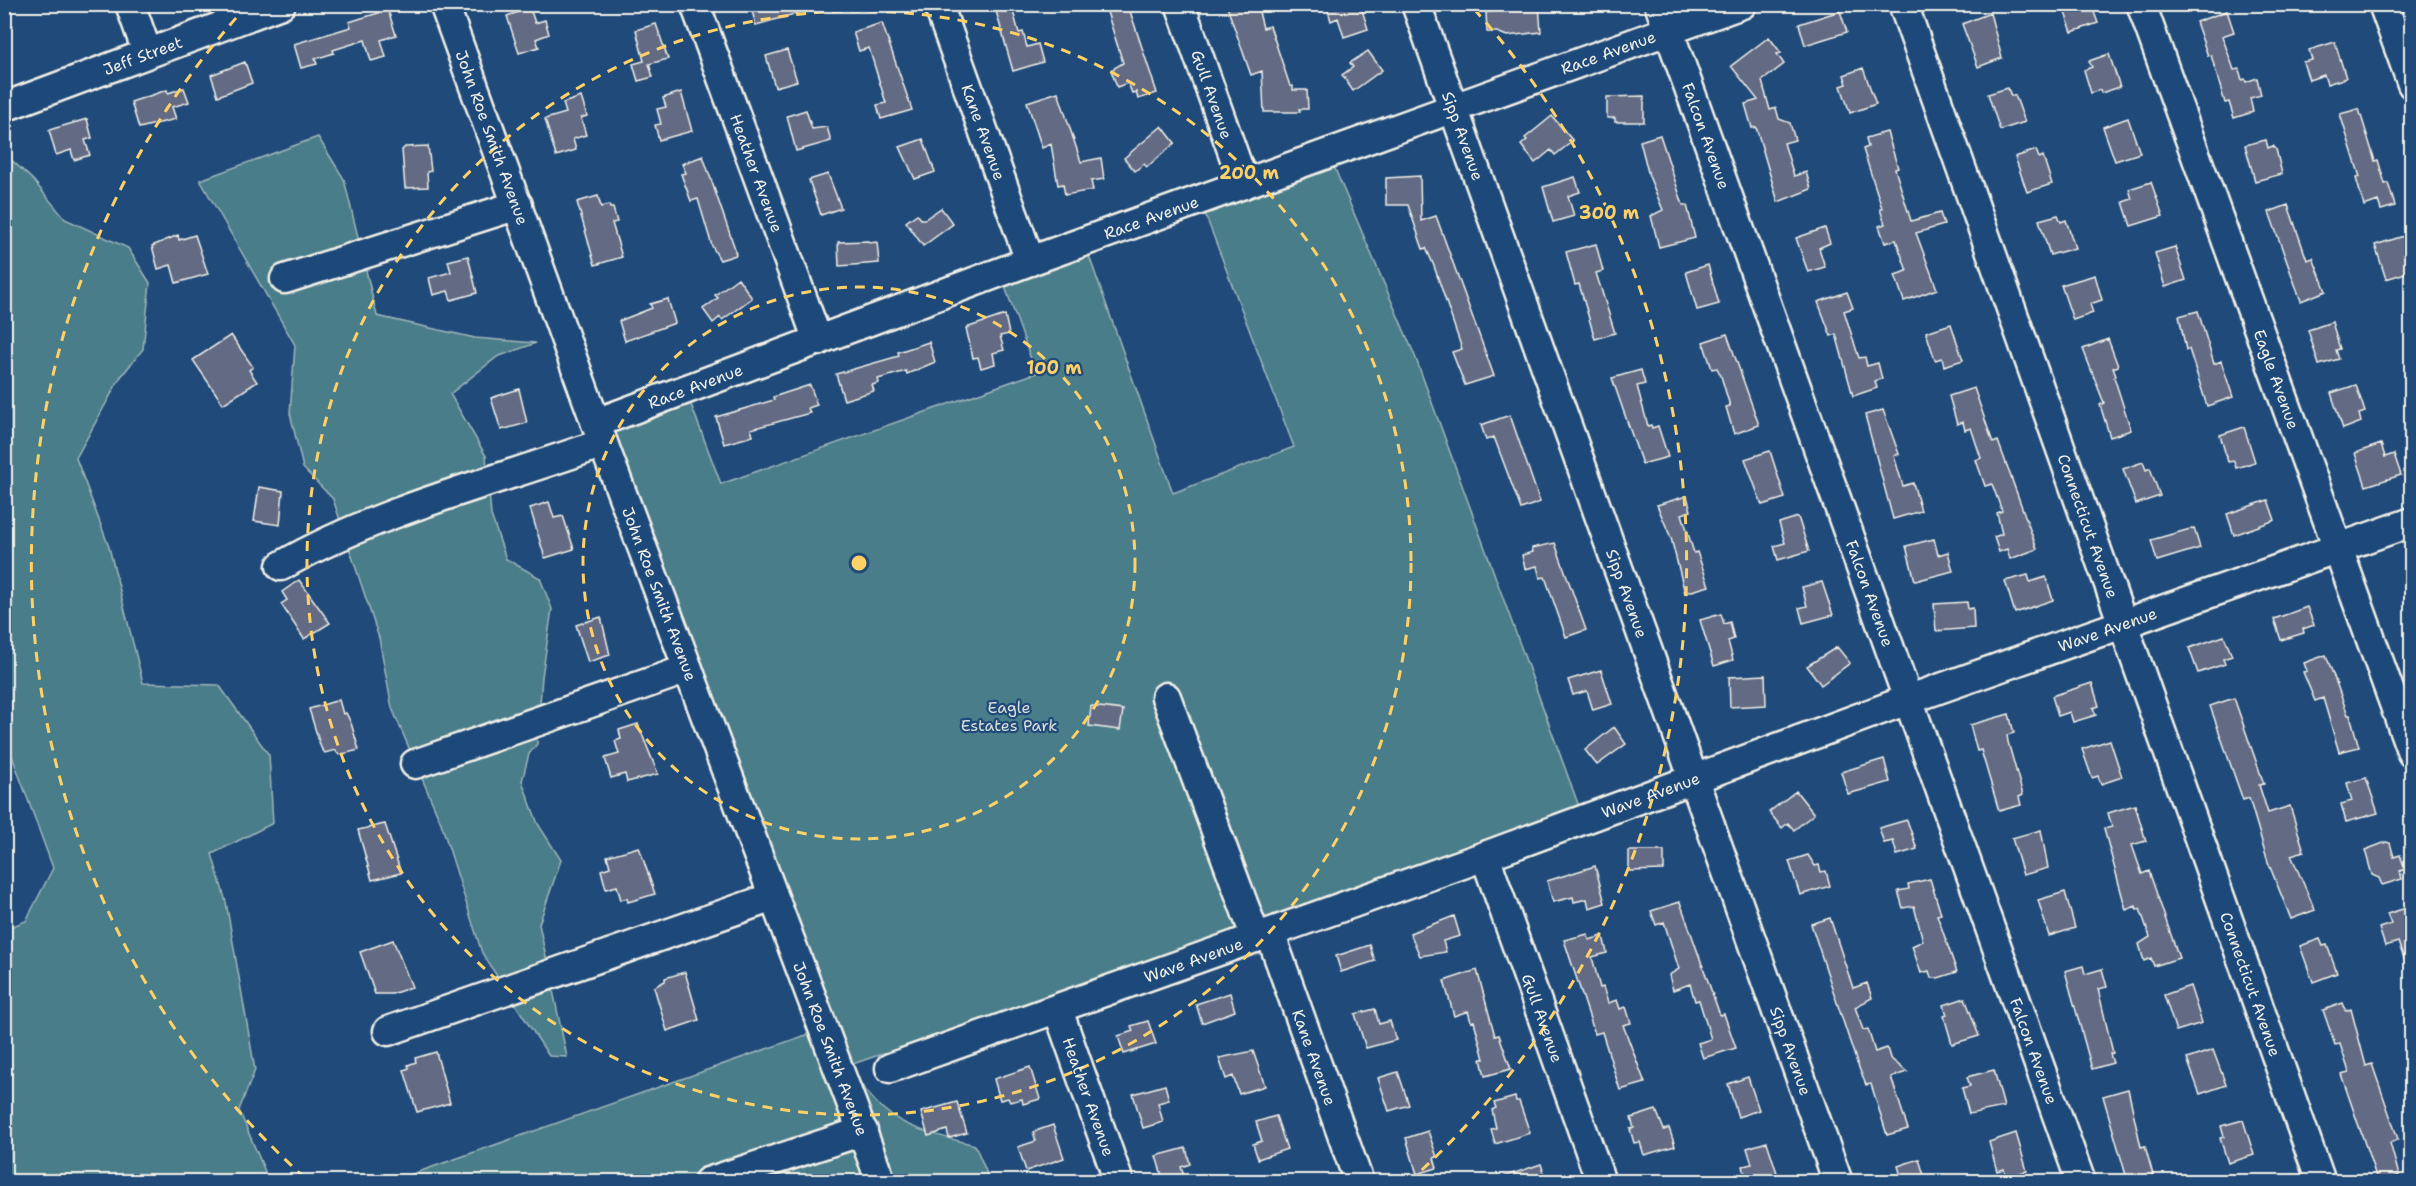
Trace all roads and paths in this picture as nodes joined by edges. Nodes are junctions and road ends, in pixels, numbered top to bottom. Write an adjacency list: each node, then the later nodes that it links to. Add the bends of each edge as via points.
1 (130, 4): 13 (street)
2 (282, 4): 13 (street, Jeff Street)
3 (444, 4): 18 (street, John Roe Smith Avenue)
4 (695, 4): 21 (street, Heather Avenue)
5 (938, 4): 19 (street, Kane Avenue)
6 (1180, 4): 17 (street, Gull Avenue)
7 (1416, 4): 16 (street, Sipp Avenue)
8 (1742, 4): 12 (street, Race Avenue)
9 (1903, 4): 26 (street, Connecticut Avenue)
10 (2141, 4): 24 (street, Eagle Avenue)
11 (2383, 4): 14 (street)
12 (1664, 18): 16 (street, Race Avenue); 29 (street, Falcon Avenue)
13 (147, 52): 15 (street, Jeff Street)
14 (2412, 84)
15 (4, 107)
16 (1453, 108): 17 (street, Race Avenue); 32 (street, Sipp Avenue)
17 (1245, 184): 19 (street, Race Avenue)
18 (518, 205): 20 (street); 22 (street, John Roe Smith Avenue)
19 (1030, 261): 21 (street, Race Avenue)
20 (285, 279)
21 (818, 341): 22 (street, Race Avenue)
22 (599, 433): 25 (street, Race Avenue, via 322,542); 27 (street, John Roe Smith Avenue)
23 (2412, 522): 24 (street, Wave Avenue)
24 (2338, 547): 26 (street, Wave Avenue); 30 (street, Eagle Avenue)
25 (281, 566)
26 (2122, 623): 29 (street, Wave Avenue); 47 (street, Connecticut Avenue)
27 (688, 669): 31 (street); 34 (street, John Roe Smith Avenue)
28 (1166, 697): 35 (street, Kane Avenue)
29 (1910, 699): 32 (street, Wave Avenue); 46 (street, Falcon Avenue)
30 (2412, 753)
31 (415, 764)
32 (1694, 778): 33 (street, Wave Avenue); 45 (street, Sipp Avenue)
33 (1485, 856): 35 (street, Wave Avenue); 44 (street, Gull Avenue)
34 (772, 897): 37 (street); 39 (street, John Roe Smith Avenue)
35 (1263, 936): 36 (street, Wave Avenue); 43 (street, Kane Avenue)
36 (1058, 1010): 38 (street, Wave Avenue); 42 (street, Heather Avenue)
37 (388, 1031)
38 (890, 1068)
39 (863, 1131): 40 (street); 41 (street, John Roe Smith Avenue)
40 (708, 1182)
41 (881, 1182)
42 (1119, 1182)
43 (1359, 1182)
44 (1601, 1182)
45 (1838, 1182)
46 (2081, 1182)
47 (2321, 1182)

